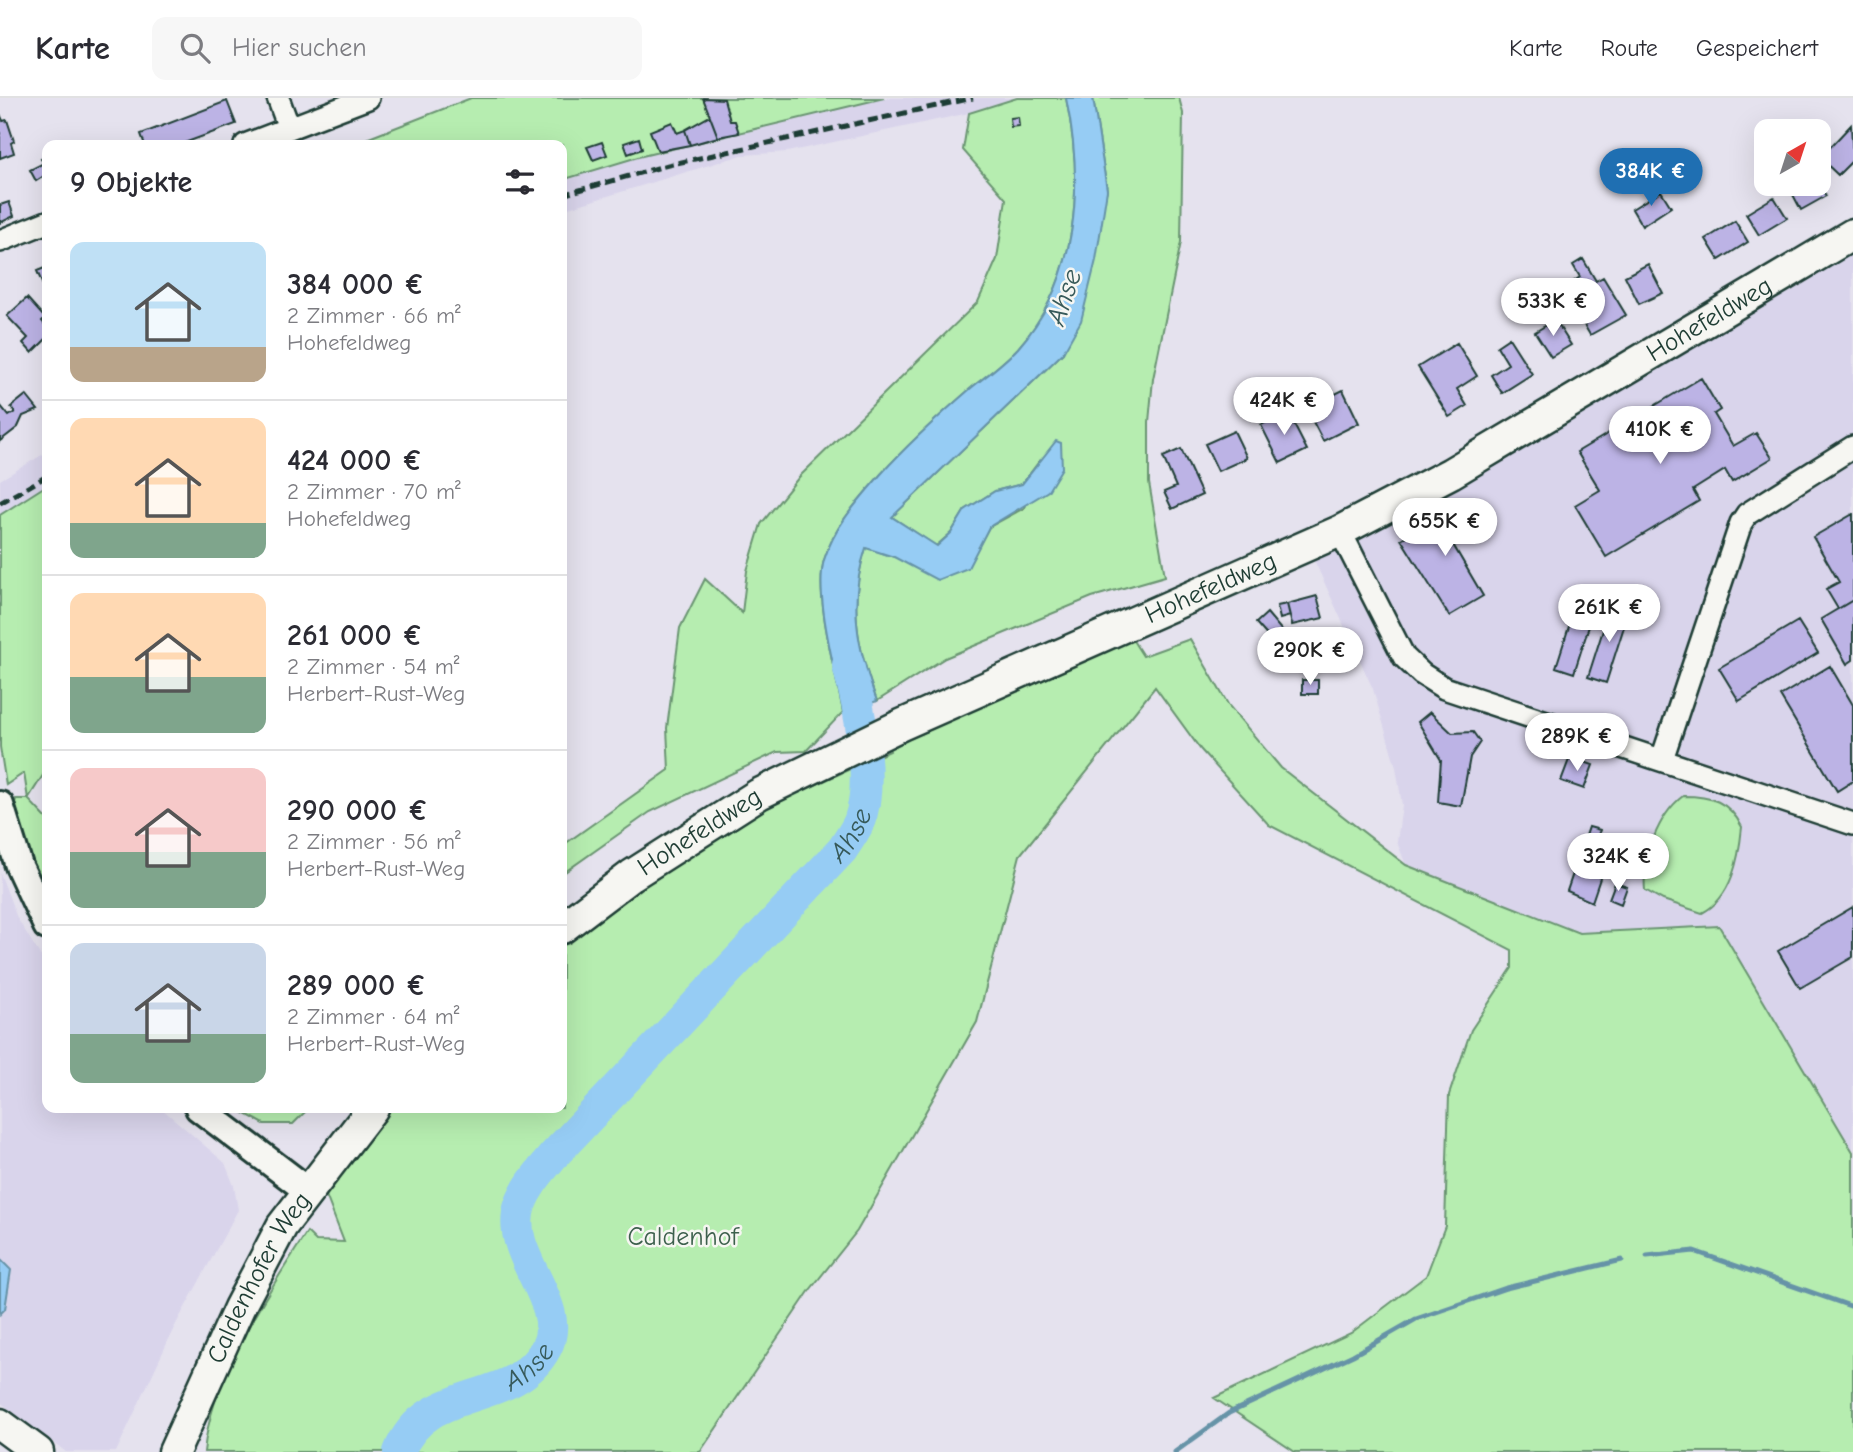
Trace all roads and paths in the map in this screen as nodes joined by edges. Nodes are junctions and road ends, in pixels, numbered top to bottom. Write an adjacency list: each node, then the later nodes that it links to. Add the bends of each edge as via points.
1 (278, 98): 3 (street)
2 (369, 98): 3 (street)
3 (289, 128): 4 (street)
4 (258, 140)
5 (42, 224): 7 (street)
6 (1853, 234): 9 (main road, Hohefeldweg, via 1451,473)
7 (0, 241)
8 (1853, 447): 10 (street, via 1747,514 1741,523)
9 (1340, 531): 10 (street, via 1404,657 1422,674 1456,692); 14 (main road, Hohefeldweg, via 815,766 699,831)
10 (1662, 759): 12 (street)
11 (0, 805): 13 (street, via 19,866)
12 (1853, 824)
13 (42, 915)
14 (567, 924)
15 (205, 1113): 17 (street, Caldenhofer Weg)
16 (369, 1113): 17 (main road)
17 (307, 1190): 18 (main road, Caldenhofer Weg, via 282,1226 239,1308)
18 (189, 1419): 21 (main road, Caldenhofer Weg); 22 (main road)
19 (0, 1424): 20 (main road)
20 (33, 1449)
21 (174, 1452)
22 (190, 1452)

